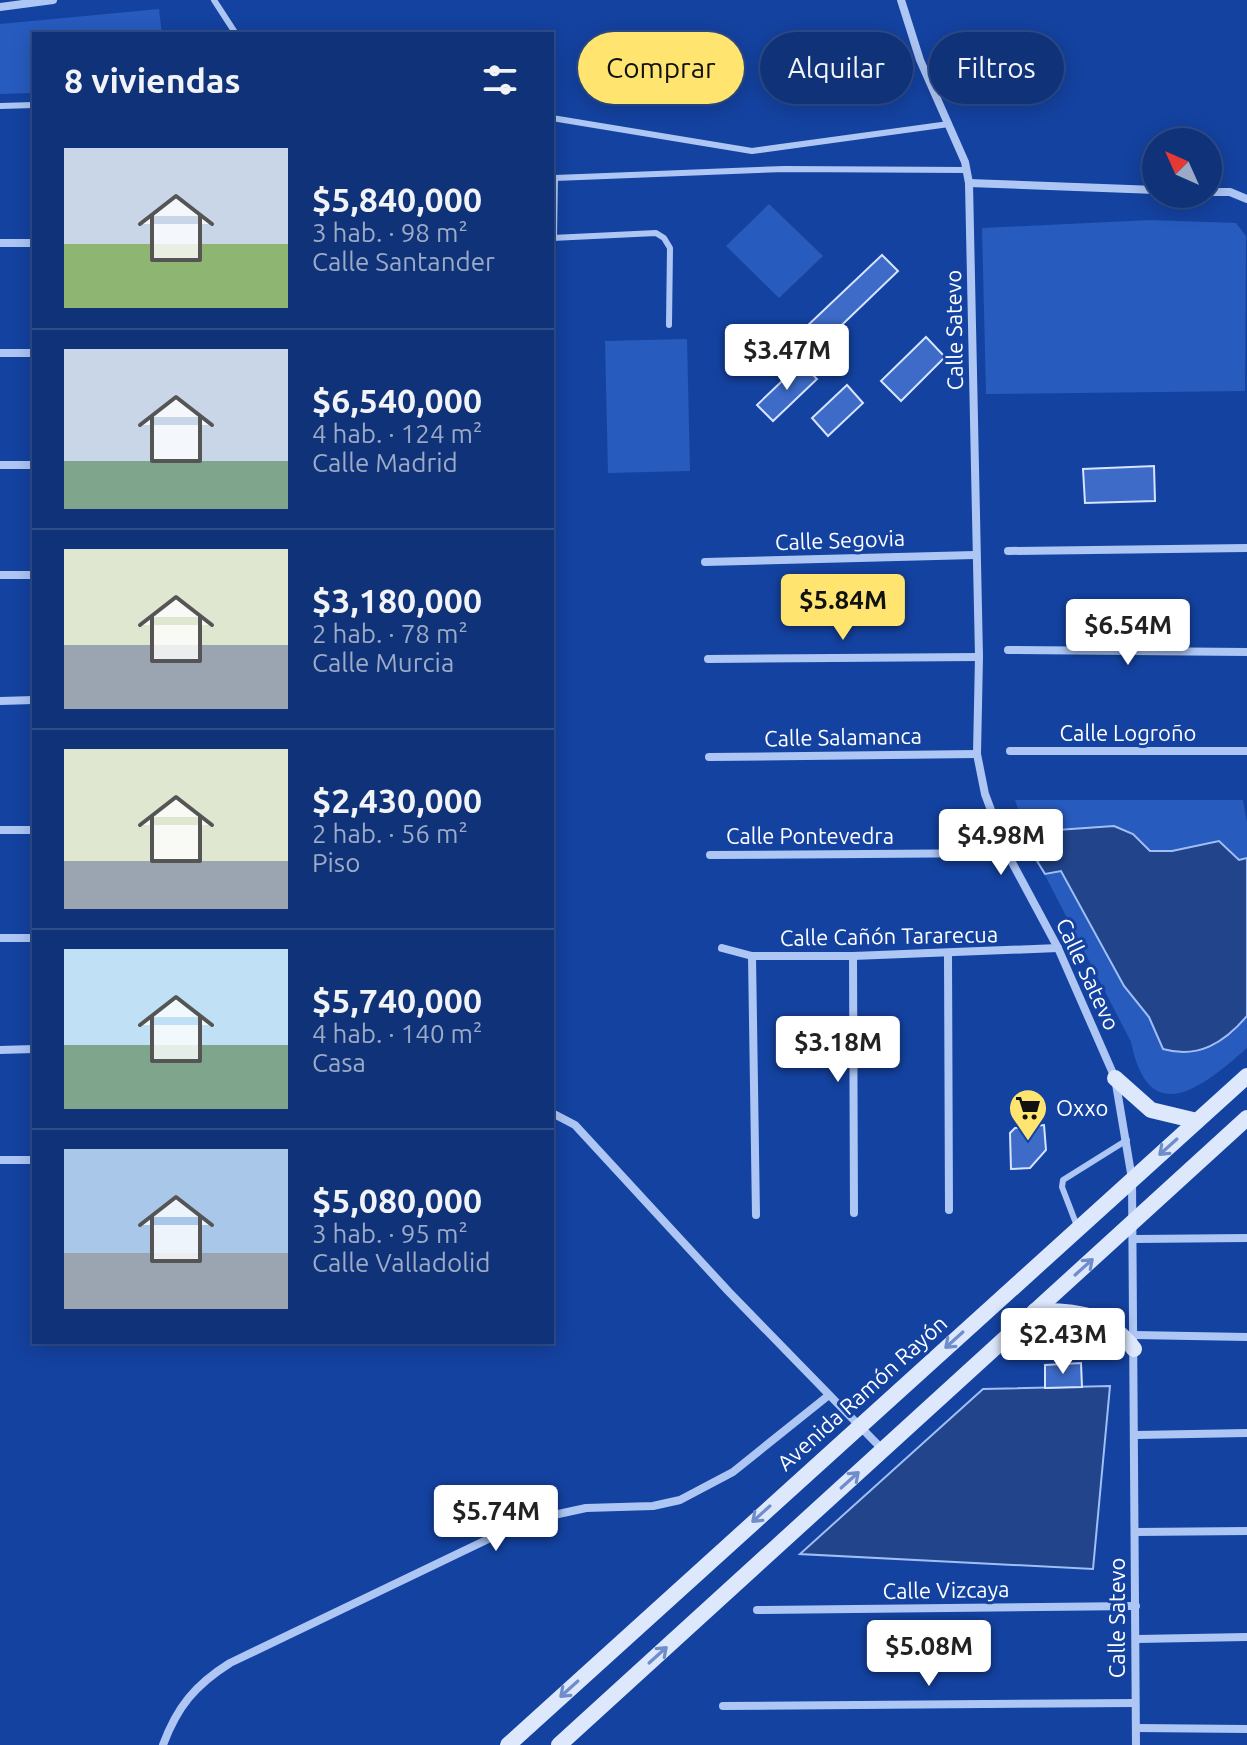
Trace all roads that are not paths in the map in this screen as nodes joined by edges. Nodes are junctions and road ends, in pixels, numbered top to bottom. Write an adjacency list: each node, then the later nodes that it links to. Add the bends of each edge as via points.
1 (53, 0): 4 (street)
2 (214, 0): 5 (lane)
3 (901, 0): 9 (street, Calle Satevo)
4 (0, 7)
5 (235, 32)
6 (32, 105): 7 (lane)
7 (0, 106)
8 (554, 118): 9 (lane, via 752,151)
9 (949, 124): 10 (street, Calle Satevo)
10 (967, 170): 11 (lane, via 784,169); 12 (street, Calle Satevo)
11 (554, 178)
12 (969, 183): 13 (street); 26 (street, Calle Satevo)
13 (1142, 189)
14 (1222, 192): 15 (street)
15 (1247, 199)
16 (554, 238): 19 (lane, via 656,233 664,238 670,248)
17 (0, 243): 18 (street)
18 (32, 243)
19 (669, 325)
20 (0, 353): 21 (street)
21 (32, 353)
22 (0, 465): 23 (street)
23 (32, 465)
24 (1247, 548): 25 (street)
25 (1008, 551)
26 (975, 555): 27 (street, Calle Segovia); 32 (street, Calle Satevo)
27 (705, 562)
28 (0, 575): 29 (street)
29 (32, 575)
30 (1008, 650): 31 (street)
31 (1247, 652)
32 (979, 657): 33 (street); 38 (street, Calle Satevo)
33 (708, 659)
34 (32, 700): 35 (street)
35 (0, 701)
36 (1010, 751): 37 (street, Calle Logroño)
37 (1247, 751)
38 (977, 754): 39 (street, Calle Salamanca); 42 (street, Calle Satevo)
39 (709, 757)
40 (0, 830): 41 (street)
41 (32, 830)
42 (1007, 853): 43 (street, Calle Pontevedra); 47 (street, Calle Satevo)
43 (710, 855)
44 (0, 938): 45 (street)
45 (32, 938)
46 (722, 948): 49 (street, Calle Cañón Tararecua)
47 (1058, 948): 48 (street, Calle Cañón Tararecua); 54 (street, Calle Satevo)
48 (948, 955): 50 (street, Calle Cañón Tararecua); 62 (street)
49 (752, 956): 50 (street, Calle Cañón Tararecua); 64 (street)
50 (853, 956): 63 (street)
51 (32, 1049): 52 (street)
52 (0, 1050)
53 (1247, 1076): 57 (main road, Avenida Ramón Rayón)
54 (1115, 1078): 57 (main road, via 1151,1110); 58 (street, Calle Satevo)
55 (554, 1114): 71 (street, via 575,1125)
56 (1247, 1118): 66 (main road)
57 (1197, 1121): 61 (main road, Avenida Ramón Rayón, one-way to 61)
58 (1127, 1140): 61 (street, Calle Satevo); 65 (lane, via 1063,1180)
59 (0, 1160): 60 (street)
60 (32, 1160)
61 (1132, 1179): 65 (main road, Avenida Ramón Rayón); 66 (street, Calle Satevo)
62 (949, 1210)
63 (854, 1213)
64 (756, 1215)
65 (1078, 1227): 72 (main road, Avenida Ramón Rayón, one-way to 72)
66 (1134, 1230): 67 (street); 68 (main road, one-way to 66); 70 (street, Calle Satevo)
67 (1247, 1238)
68 (1035, 1311): 70 (main road, via 1092,1314); 75 (main road)
69 (1247, 1337): 70 (street)
70 (1134, 1342): 74 (street, Calle Satevo)
71 (829, 1395): 72 (street); 86 (street, via 733,1472 680,1500 586,1508 526,1521 230,1663 183,1702)
72 (859, 1425): 75 (street); 87 (main road, Avenida Ramón Rayón, one-way to 87)
73 (1247, 1433): 74 (street)
74 (1136, 1435): 77 (street, Calle Satevo)
75 (883, 1450): 88 (main road, one-way to 75)
76 (1247, 1531): 77 (street)
77 (1135, 1532): 78 (street, Calle Satevo)
78 (1136, 1606): 79 (street, Calle Vizcaya); 81 (street, Calle Satevo)
79 (757, 1610)
80 (1247, 1637): 81 (street)
81 (1137, 1639): 82 (street, Calle Satevo)
82 (1135, 1703): 83 (street); 84 (street, Calle Satevo)
83 (723, 1706)
84 (1136, 1728): 85 (street); 89 (street, Calle Satevo)
85 (1247, 1729)
86 (163, 1745)
87 (508, 1745)
88 (559, 1745)
89 (1136, 1745)

